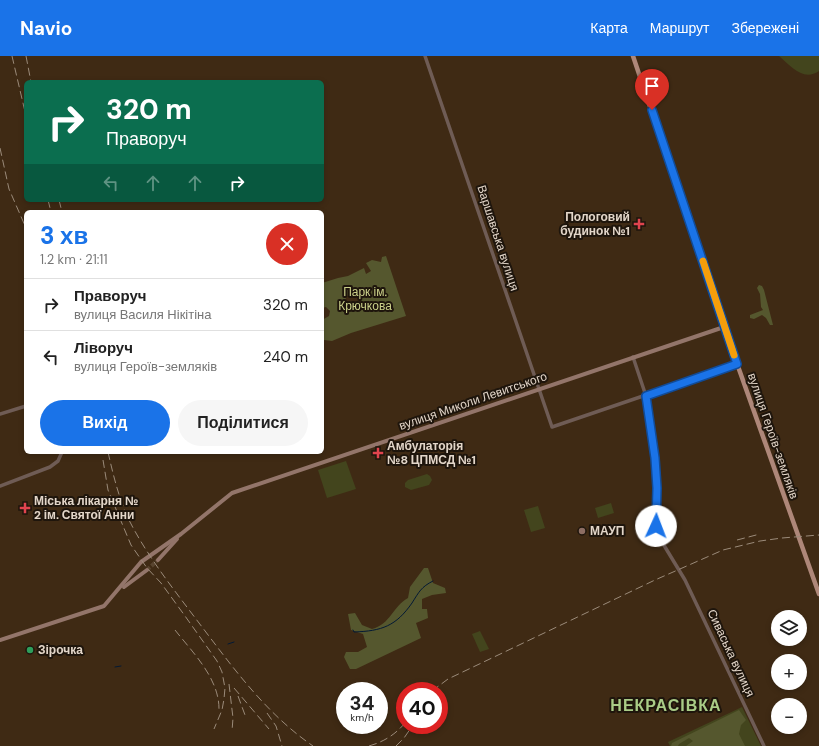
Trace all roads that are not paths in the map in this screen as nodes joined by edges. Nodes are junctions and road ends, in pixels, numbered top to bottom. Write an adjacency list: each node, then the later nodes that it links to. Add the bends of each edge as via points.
1 (425, 56): 6 (street, Варшавська вулиця)
2 (633, 56): 3 (main road, вулиця Героїв-земляків)
3 (724, 326): 4 (main road, вулиця Миколи Левитського); 5 (main road, вулиця Героїв-земляків)
4 (633, 357): 6 (main road, вулиця Миколи Левитського); 7 (street, Сиваська вулиця)
5 (737, 364): 7 (street); 16 (main road, вулиця Героїв-земляків)
6 (539, 389): 7 (street, Варшавська вулиця, via 552,427); 12 (main road, вулиця Миколи Левитського, via 235,492)
7 (646, 396): 18 (street, Сиваська вулиця, via 655,455 656,526 665,547 685,580)
8 (24, 407): 9 (street)
9 (0, 414)
10 (61, 454): 11 (street, via 50,467)
11 (0, 486)
12 (181, 534): 13 (main road); 15 (main road, via 141,562)
13 (158, 560)
14 (147, 570): 15 (main road)
15 (118, 590): 17 (main road, via 102,607)
16 (819, 594)
17 (0, 640)
18 (764, 746)

